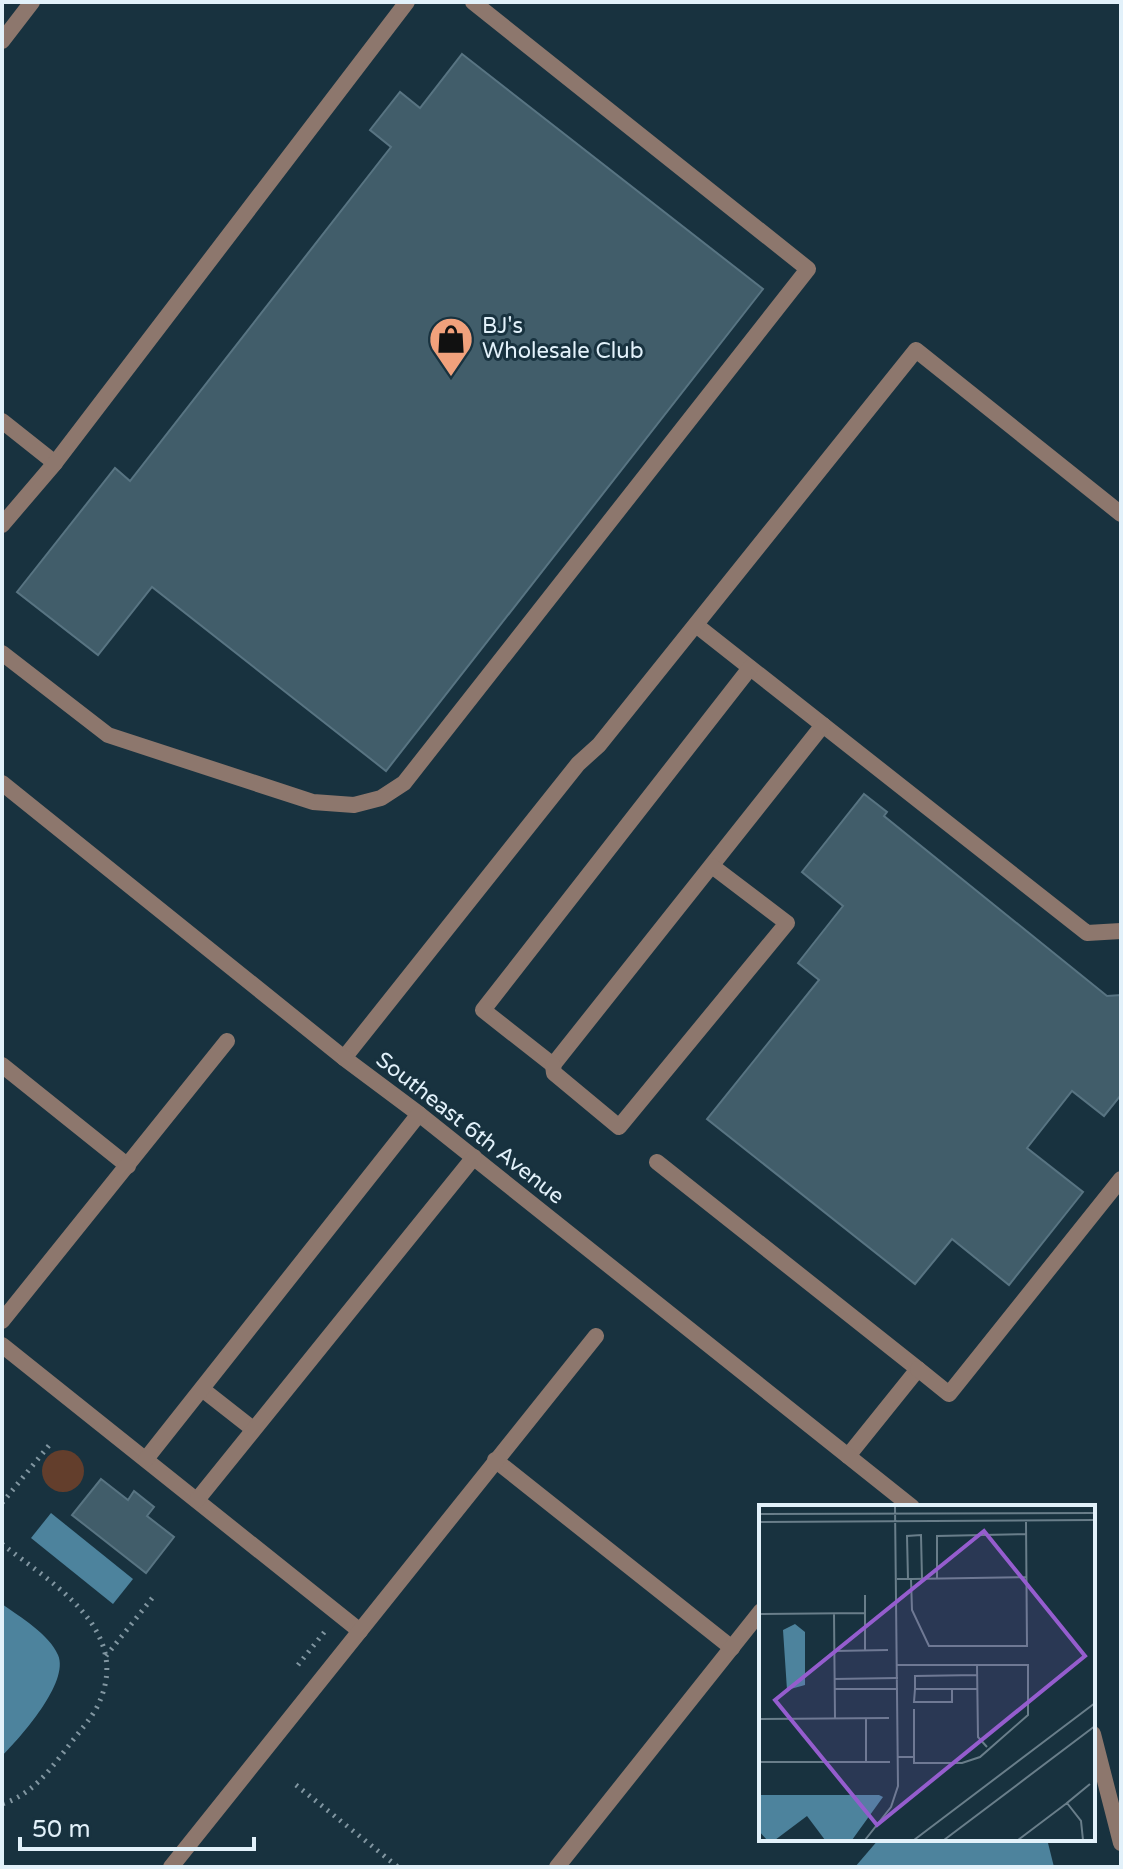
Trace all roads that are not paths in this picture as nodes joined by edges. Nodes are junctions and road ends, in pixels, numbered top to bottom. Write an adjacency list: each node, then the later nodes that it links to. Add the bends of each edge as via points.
1 (32, 2): 4 (street)
2 (407, 2): 6 (street)
3 (473, 2): 10 (street, via 808,269 404,783 381,798 354,805 313,802 108,735)
4 (2, 41)
5 (2, 421): 6 (street)
6 (55, 463): 8 (street)
7 (1121, 514): 9 (street, via 916,350)
8 (2, 525)
9 (696, 625): 11 (street); 17 (street)
10 (2, 653)
11 (750, 668): 12 (street); 19 (street, via 483,1010)
12 (823, 725): 14 (street); 15 (street, via 1087,933)
13 (2, 783): 17 (street, Southeast 6th Avenue)
14 (712, 866): 19 (street); 19 (street, via 787,923 619,1127 554,1073)
15 (1121, 931)
16 (227, 1041): 23 (street)
17 (344, 1058): 20 (street, Southeast 6th Avenue)
18 (2, 1065): 23 (street)
19 (553, 1065)
20 (419, 1114): 21 (street, Southeast 6th Avenue); 29 (street)
21 (474, 1157): 30 (street); 31 (street, Southeast 6th Avenue)
22 (657, 1162): 28 (street)
23 (128, 1166): 25 (street)
24 (1121, 1179): 28 (street, via 949,1394)
25 (2, 1321)
26 (596, 1336): 33 (street)
27 (2, 1345): 32 (street)
28 (918, 1369): 31 (street)
29 (202, 1389): 30 (street); 32 (street)
30 (253, 1429): 34 (street)
31 (848, 1456): 35 (street, Southeast 6th Avenue)
32 (146, 1459): 34 (street)
33 (495, 1460): 37 (street); 38 (street)
34 (197, 1500): 37 (street)
35 (909, 1505)
36 (759, 1614): 38 (street)
37 (360, 1631): 41 (street)
38 (732, 1648): 42 (street)
39 (1095, 1742): 40 (street)
40 (1121, 1843)
41 (171, 1867)
42 (557, 1867)

